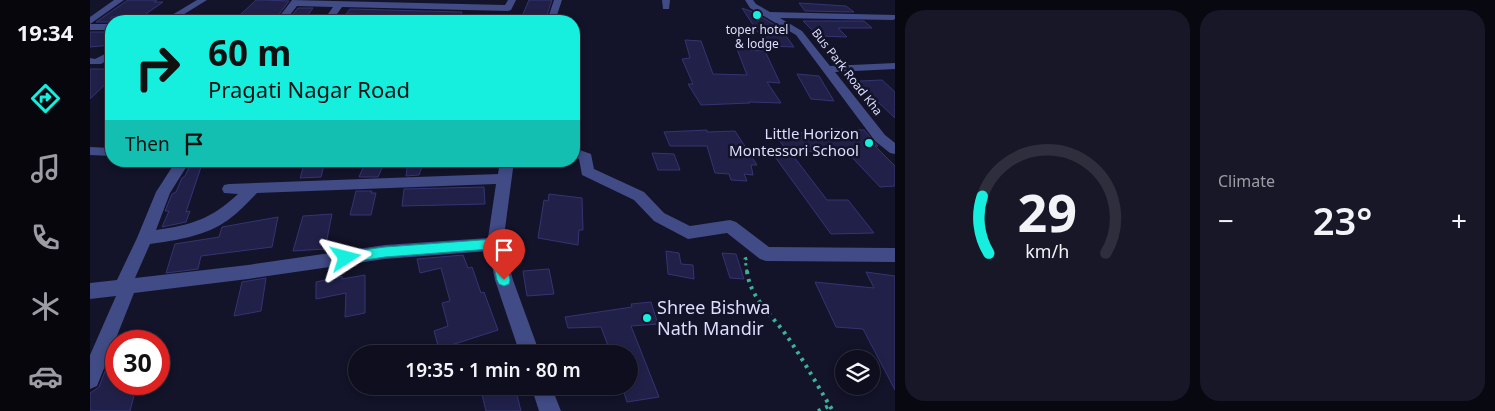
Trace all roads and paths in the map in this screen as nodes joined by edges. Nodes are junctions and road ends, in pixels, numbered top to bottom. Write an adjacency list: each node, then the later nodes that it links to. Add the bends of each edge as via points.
1 (120, 0): 15 (street)
2 (203, 0): 9 (street)
3 (512, 0): 8 (street, via 508,8)
4 (558, 0): 12 (street)
5 (749, 0): 13 (street, Bus Park Road Kha)
6 (296, 1): 7 (street); 10 (street)
7 (342, 2): 8 (street); 11 (street)
8 (474, 3)
9 (177, 15)
10 (285, 15)
11 (332, 15)
12 (553, 15)
13 (768, 15): 14 (street); 19 (street, Bus Park Road Kha, via 799,32)
14 (893, 17)
15 (90, 21)
16 (90, 26): 17 (street)
17 (105, 27)
18 (895, 66): 19 (street)
19 (828, 69): 20 (street, Bus Park Road Kha, via 880,138)
20 (895, 150)
21 (90, 151): 22 (street)
22 (105, 152)
23 (580, 154): 31 (street, via 586,157 587,172 639,196 659,217 688,234 730,226)
24 (179, 167): 29 (street, via 163,192)
25 (506, 167): 26 (street)
26 (504, 179): 27 (street); 30 (street)
27 (254, 188): 28 (street); 29 (street, via 222,217 205,227)
28 (228, 189)
29 (145, 238): 33 (street)
30 (495, 244): 33 (street, via 385,252); 35 (street)
31 (766, 254): 32 (street); 38 (path, via 745,259 748,282 762,306 784,332)
32 (895, 255)
33 (125, 287): 34 (street); 36 (street)
34 (90, 291)
35 (527, 345)
36 (90, 379)
37 (544, 395): 39 (street)
38 (829, 406): 40 (path); 41 (path)
39 (550, 411)
40 (818, 411)
41 (832, 411)

